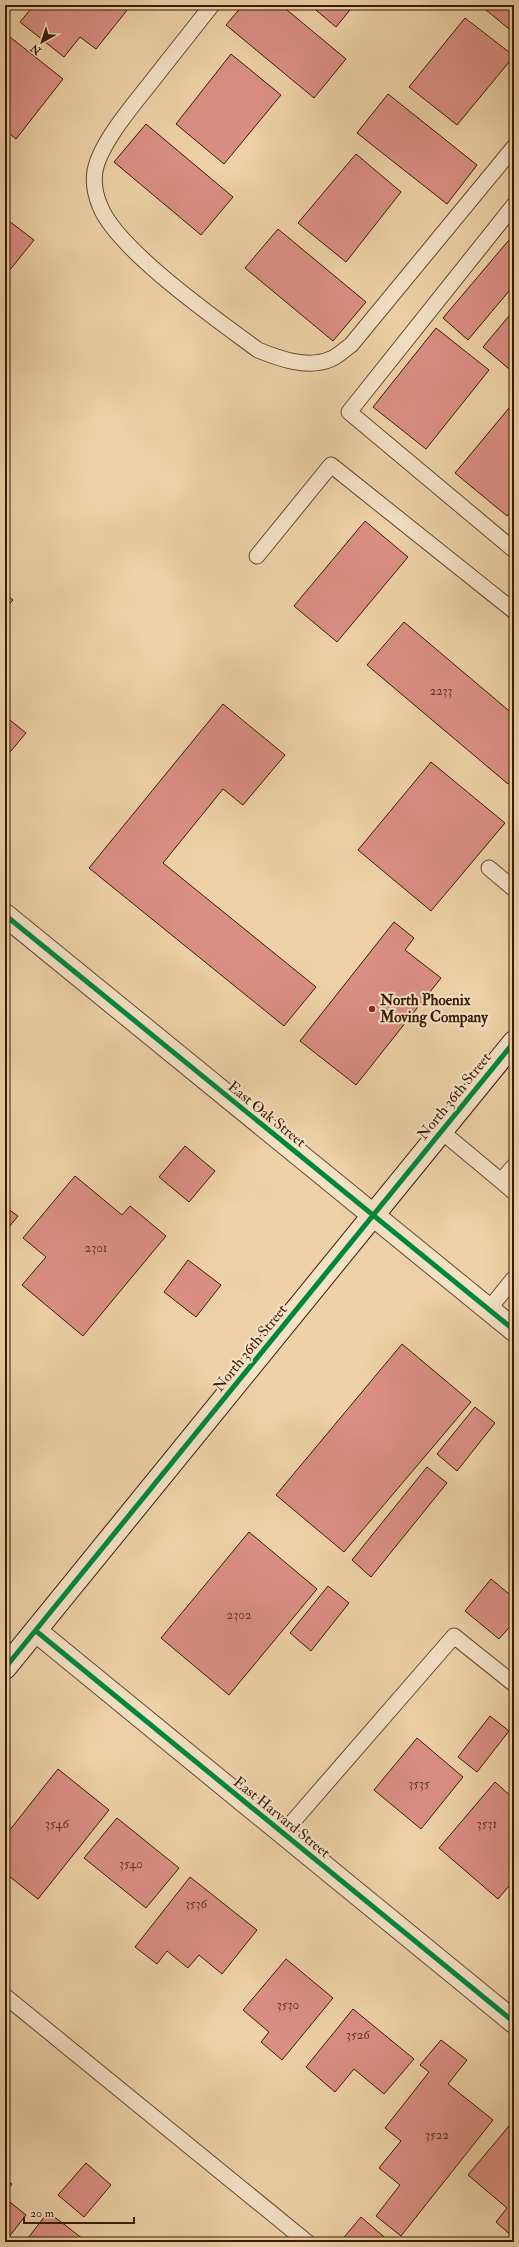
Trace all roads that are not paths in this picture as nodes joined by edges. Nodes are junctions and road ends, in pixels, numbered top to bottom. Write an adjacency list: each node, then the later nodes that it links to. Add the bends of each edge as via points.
1 (212, 5): 2 (lane, via 126,115 103,152 96,169 94,186 100,207 111,225 129,245 149,264 258,350 277,358 316,363 331,359 351,345)
2 (514, 147)
3 (514, 205): 4 (lane, via 349,412)
4 (514, 550)
5 (256, 556): 6 (lane, via 331,465)
6 (514, 611)
7 (488, 868): 8 (lane)
8 (514, 889)
9 (5, 915): 15 (street, East Oak Street)
10 (514, 1042): 11 (street, North 36th Street)
11 (441, 1131): 13 (lane); 15 (street, North 36th Street)
12 (514, 1166): 13 (lane)
13 (501, 1181): 14 (lane)
14 (514, 1192)
15 (373, 1216): 17 (street, East Oak Street); 19 (street, North 36th Street)
16 (514, 1278): 17 (lane)
17 (489, 1310): 18 (street, East Oak Street)
18 (514, 1330)
19 (36, 1631): 20 (street, North 36th Street); 22 (street, East Harvard Street)
20 (5, 1668)
21 (514, 1684): 22 (lane, via 454,1636)
22 (283, 1833): 24 (street, East Harvard Street)
23 (5, 1996): 25 (lane)
24 (514, 2022)
25 (307, 2242)

